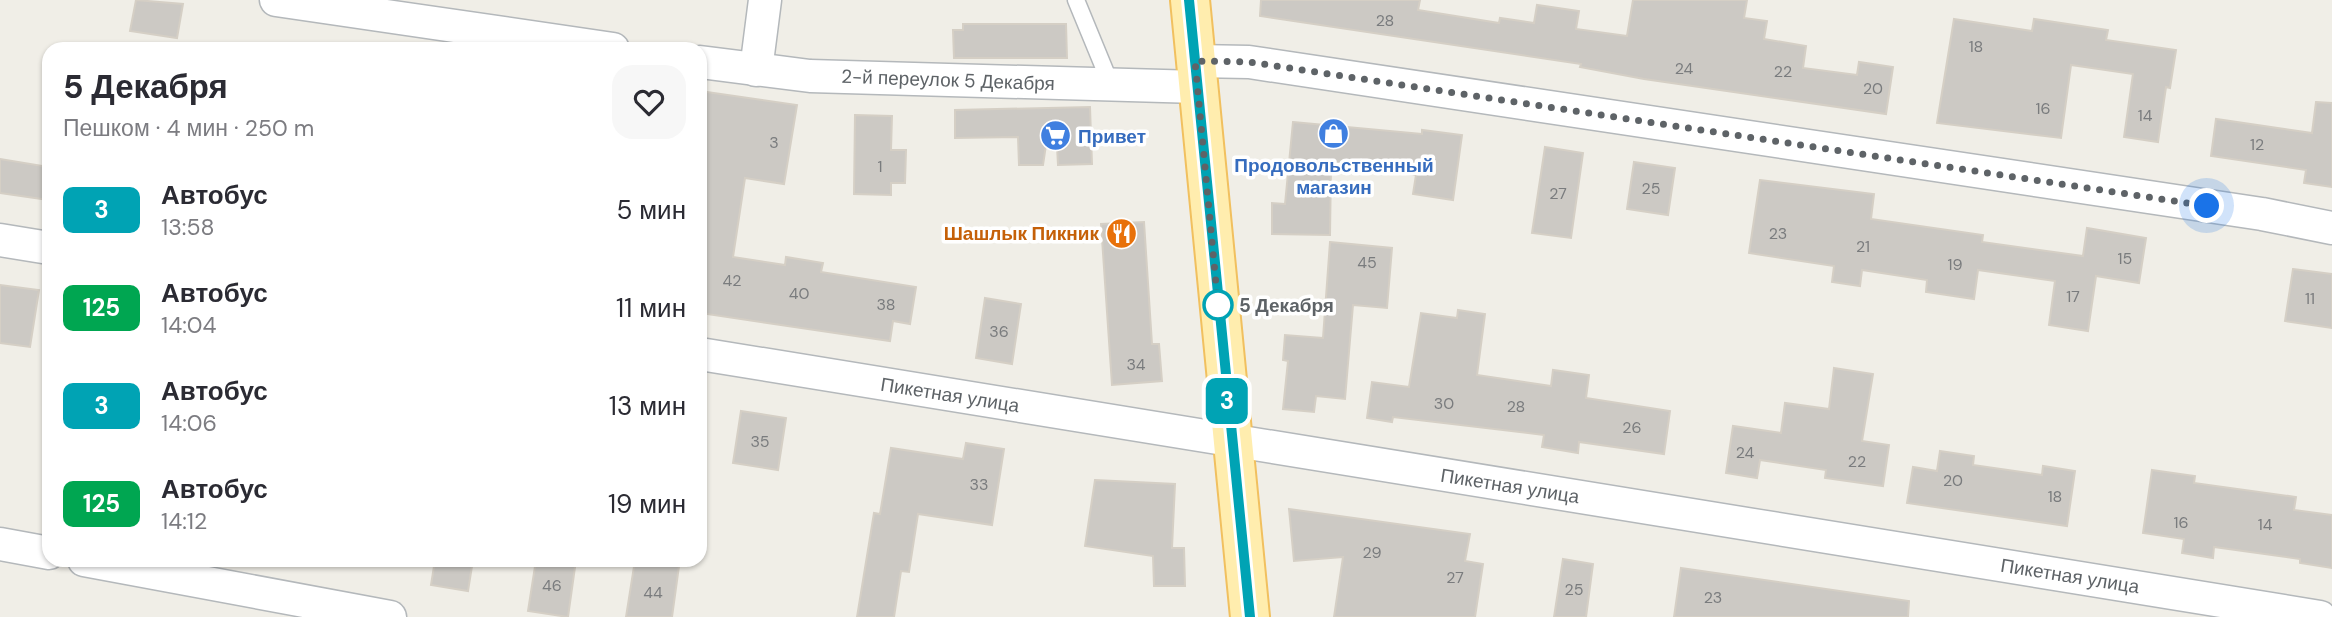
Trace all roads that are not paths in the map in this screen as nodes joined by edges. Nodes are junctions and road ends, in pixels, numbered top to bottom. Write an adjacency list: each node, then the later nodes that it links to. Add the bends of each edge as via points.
1 (276, 0): 5 (street)
2 (765, 0): 7 (street)
3 (1076, 0): 9 (lane)
4 (1189, 0): 8 (main road)
5 (565, 42)
6 (707, 63): 7 (street, 2-й переулок 5 Декабря)
7 (756, 70): 9 (street, 2-й переулок 5 Декабря, via 810,76)
8 (1196, 74): 9 (street, 2-й переулок 5 Декабря); 10 (street, 2-й переулок 5 Декабря, via 1263,64); 14 (main road)
9 (1111, 85)
10 (2332, 228)
11 (0, 240): 12 (street)
12 (42, 247)
13 (707, 355): 14 (street, Пикетная улица)
14 (1230, 441): 19 (main road); 20 (street, Пикетная улица)
15 (0, 544): 16 (street)
16 (42, 552)
17 (122, 567): 18 (street)
18 (390, 617)
19 (1250, 617)
20 (2320, 617)

